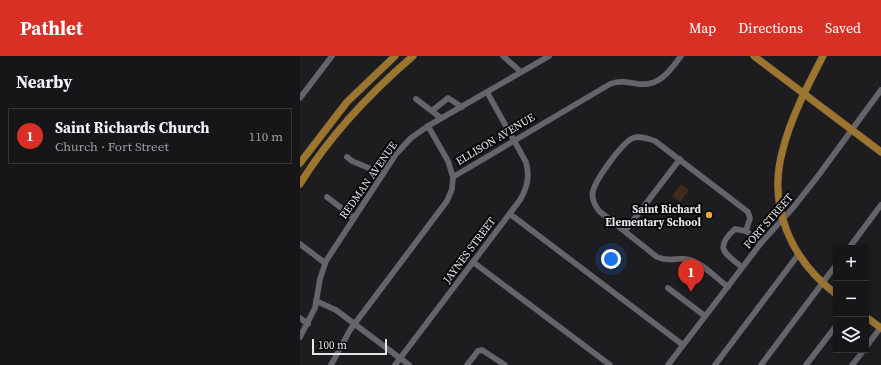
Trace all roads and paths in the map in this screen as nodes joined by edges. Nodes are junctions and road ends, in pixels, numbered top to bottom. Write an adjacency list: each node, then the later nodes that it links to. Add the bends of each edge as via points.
1 (332, 56): 13 (street)
2 (395, 56): 24 (main road, via 347,102)
3 (413, 56): 27 (main road, via 358,107)
4 (503, 56): 9 (street)
5 (549, 56): 9 (street, REDMAN AVENUE)
6 (681, 56): 20 (street, ELLISON AVENUE, via 669,72 658,81 649,84 623,81 610,84)
7 (754, 56): 12 (main road)
8 (823, 56): 12 (main road)
9 (521, 72): 11 (street, REDMAN AVENUE)
10 (881, 90): 19 (street, FORT STREET)
11 (486, 92): 15 (street, REDMAN AVENUE); 20 (street, JAYNES STREET)
12 (805, 94): 19 (main road); 32 (main road, via 786,137 780,160 778,188)
13 (300, 98)
14 (416, 99): 16 (street)
15 (462, 107): 16 (street, via 448,98); 17 (street, REDMAN AVENUE)
16 (432, 110): 17 (street)
17 (442, 118): 18 (street, REDMAN AVENUE)
18 (428, 126): 25 (street, REDMAN AVENUE, via 403,146); 26 (street, via 448,161)
19 (852, 130): 21 (main road); 32 (street, FORT STREET)
20 (513, 140): 26 (street, ELLISON AVENUE); 30 (street, JAYNES STREET, via 526,162 528,175 525,190)
21 (881, 152)
22 (347, 157): 25 (street)
23 (680, 159): 33 (street, via 748,212 750,218); 34 (street); 34 (street, via 646,137 632,139 622,148 597,182 593,192 594,204 599,211)
24 (300, 163)
25 (383, 174): 31 (street, REDMAN AVENUE)
26 (453, 177): 52 (street, ELLISON AVENUE, via 447,201)
27 (300, 184)
28 (327, 197): 31 (street)
29 (881, 206): 37 (street)
30 (510, 214): 39 (street, JAYNES STREET); 57 (street)
31 (354, 218): 40 (street, REDMAN AVENUE)
32 (782, 220): 35 (street, FORT STREET); 38 (main road)
33 (746, 231): 35 (street); 41 (street, via 735,229 723,242 722,248)
34 (625, 232): 44 (street, via 657,257 666,260 694,261)
35 (760, 243): 41 (street, FORT STREET)
36 (300, 244): 40 (street)
37 (851, 245)
38 (798, 255): 43 (main road); 67 (street)
39 (473, 262): 59 (street, JAYNES STREET); 65 (street)
40 (325, 263): 47 (street, REDMAN AVENUE)
41 (742, 267): 44 (street, FORT STREET)
42 (833, 269): 43 (street)
43 (823, 283): 46 (main road); 68 (street)
44 (728, 286): 48 (street, FORT STREET)
45 (668, 288): 48 (street)
46 (833, 291)
47 (316, 301): 51 (street, REDMAN AVENUE); 52 (street, via 336,310)
48 (705, 316): 57 (street, FORT STREET)
49 (300, 318): 51 (street)
50 (869, 319): 53 (main road)
51 (308, 324): 55 (street, REDMAN AVENUE)
52 (354, 324): 59 (street); 60 (street, ELLISON AVENUE)
53 (881, 328): 56 (street)
54 (833, 330): 69 (street)
55 (300, 337)
56 (869, 343)
57 (684, 345): 66 (street, FORT STREET)
58 (862, 353): 70 (street)
59 (400, 358): 61 (street, JAYNES STREET); 62 (street)
60 (331, 365)
61 (395, 365)
62 (409, 365)
63 (467, 365): 64 (street, via 478,351 482,350)
64 (505, 365)
65 (610, 365)
66 (668, 365)
67 (715, 365)
68 (761, 365)
69 (806, 365)
70 (852, 365)

